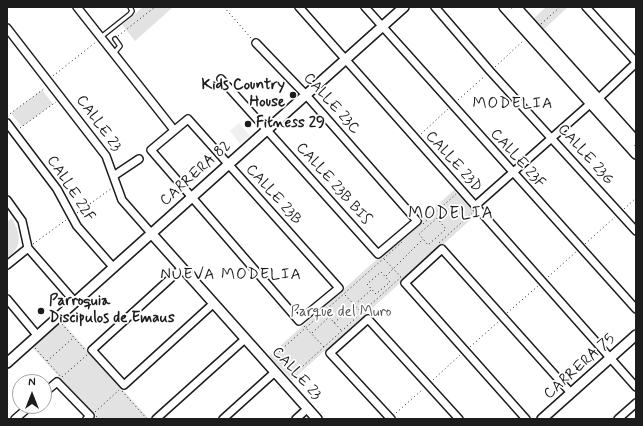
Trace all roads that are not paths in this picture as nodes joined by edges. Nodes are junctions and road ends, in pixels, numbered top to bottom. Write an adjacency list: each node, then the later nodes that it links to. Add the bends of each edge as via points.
1 (77, 7): 12 (street)
2 (130, 7): 12 (lane, via 130,14)
3 (299, 7): 16 (street, CALLE 23D)
4 (365, 7): 10 (street, CALLE 23F)
5 (404, 7): 10 (street, CARRERA 82)
6 (435, 7): 24 (street, CALLE 23G)
7 (504, 7): 20 (street)
8 (516, 7): 20 (street)
9 (586, 7): 17 (street)
10 (382, 26): 16 (street, CARRERA 82); 29 (street, CALLE 23F)
11 (7, 28): 30 (street, CALLE 23, via 106,156)
12 (101, 38): 15 (street)
13 (115, 39): 15 (lane, via 120,46)
14 (256, 43): 19 (street, CALLE 23C)
15 (114, 53): 22 (street, via 137,87)
16 (345, 60): 19 (street, CARRERA 82); 33 (street, CALLE 23D)
17 (636, 63): 20 (street)
18 (221, 79): 23 (street, CALLE 23B BIS)
19 (306, 95): 23 (street, CARRERA 82); 37 (street, CALLE 23C, via 419,223)
20 (594, 101): 24 (street); 25 (street); 26 (street)
21 (7, 123): 39 (street, CALLE 22F, via 57,189 77,226)
22 (174, 130): 28 (street, CALLE 23B, via 188,119); 31 (street, via 151,150)
23 (267, 130): 28 (street, CARRERA 82); 37 (street, CALLE 23B BIS)
24 (552, 138): 29 (street); 34 (street, CALLE 23G)
25 (636, 141)
26 (636, 154)
27 (139, 159): 30 (street)
28 (228, 164): 31 (street, CARRERA 82); 31 (street, CALLE 23B, via 339,288 299,321)
29 (512, 173): 33 (street); 44 (street, CALLE 23F)
30 (115, 175): 35 (street, CALLE 23, via 122,200)
31 (192, 197): 35 (street, CARRERA 82)
32 (7, 200): 36 (street, via 22,222)
33 (476, 207): 48 (street, CALLE 23D)
34 (636, 231)
35 (151, 233): 39 (street, CARRERA 82); 40 (street, CALLE 23)
36 (28, 248): 38 (street); 42 (street)
37 (381, 256)
38 (7, 265)
39 (113, 267): 42 (street, CARRERA 82)
40 (182, 268): 43 (street, CALLE 23); 43 (street, via 92,350 124,385)
41 (7, 299): 45 (street)
42 (75, 302): 45 (street, CARRERA 82)
43 (214, 303): 47 (street, CALLE 23)
44 (636, 309)
45 (38, 335): 49 (street, CARRERA 82)
46 (636, 335): 48 (street, CARRERA 75)
47 (245, 339): 50 (street, CALLE 23); 58 (street)
48 (610, 358): 52 (street, CALLE 23D); 53 (street, CARRERA 75)
49 (7, 363)
50 (275, 372): 55 (street, CALLE 23); 59 (street)
51 (52, 387): 56 (street, via 57,382)
52 (636, 388)
53 (570, 393): 63 (street, via 440,246 403,280); 64 (street, CARRERA 75)
54 (636, 403): 65 (street)
55 (308, 408): 60 (street); 61 (street, CALLE 23)
56 (88, 418)
57 (391, 418): 62 (street, via 330,353 368,319)
58 (156, 419)
59 (224, 419)
60 (296, 419)
61 (317, 419)
62 (459, 419)
63 (526, 419)
64 (542, 419)
65 (618, 419)

